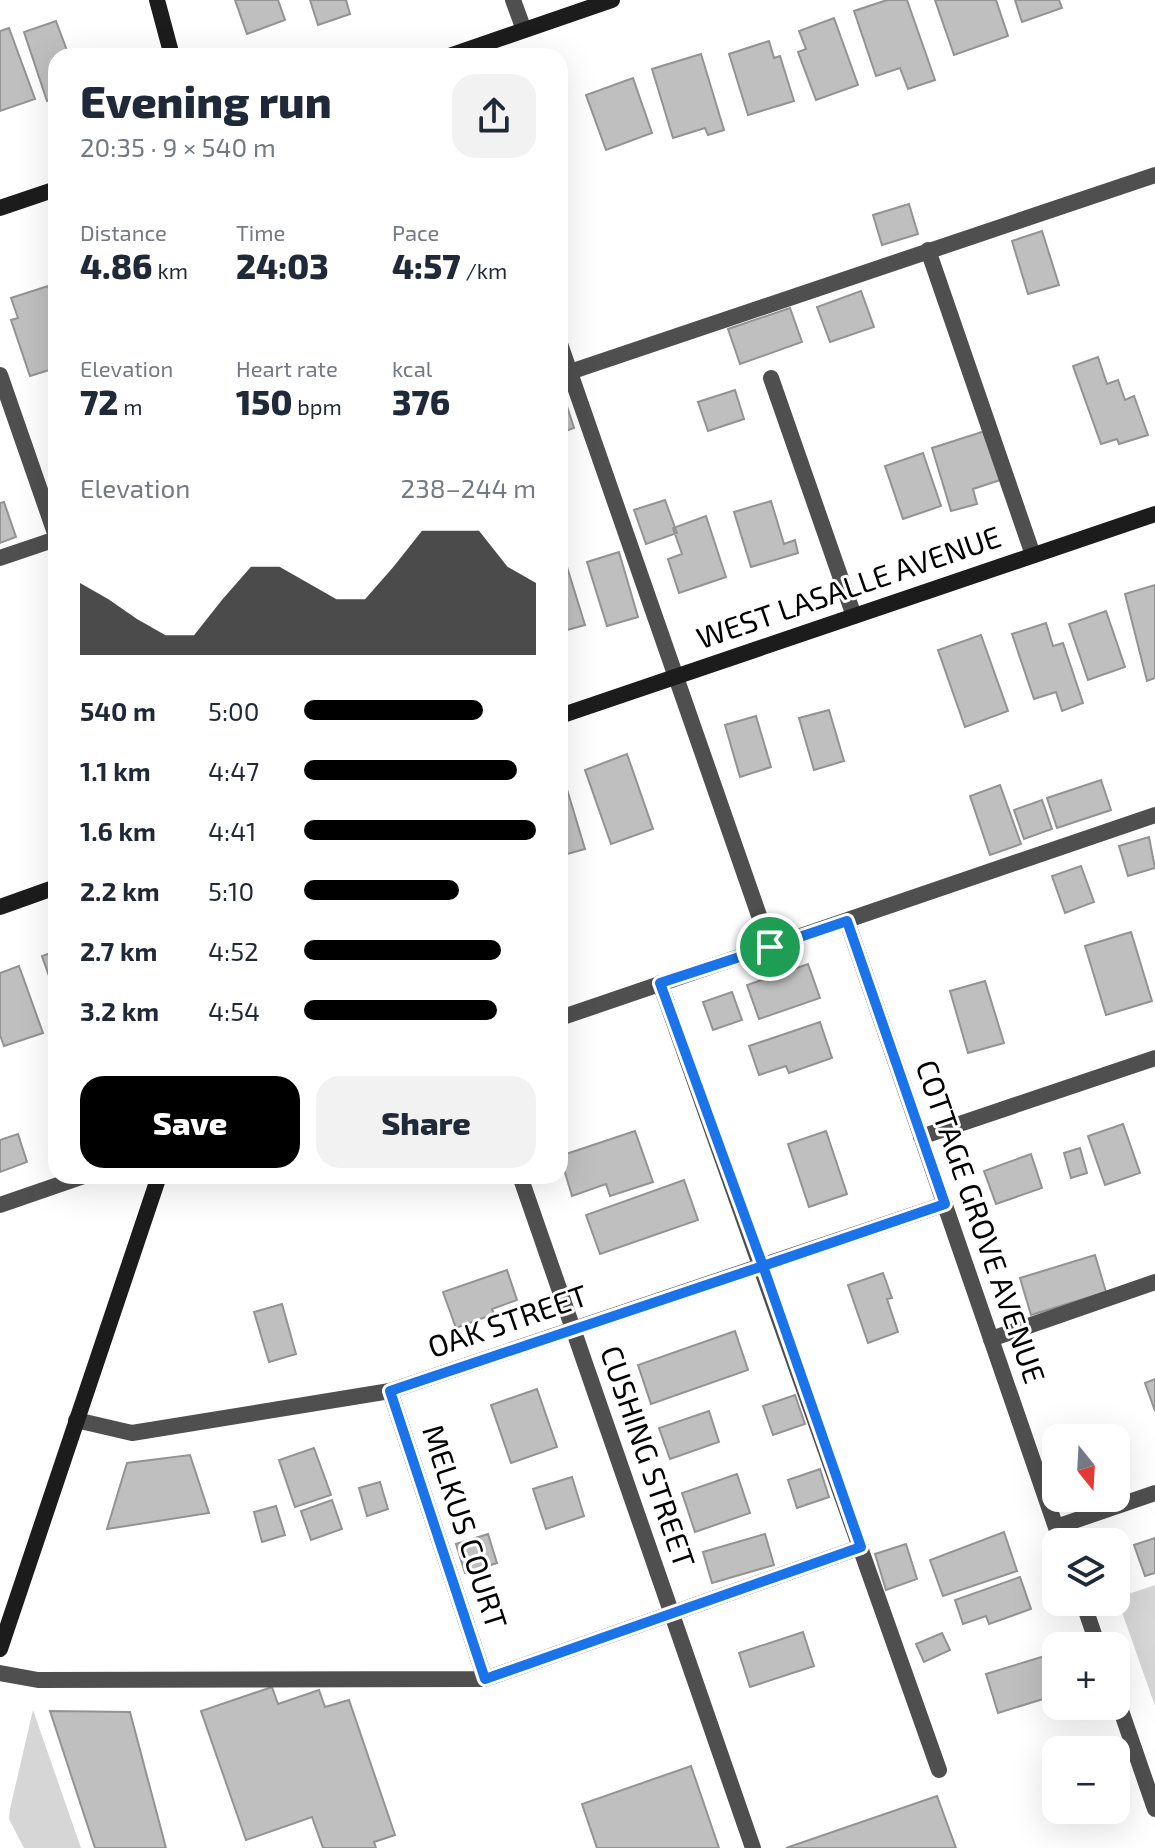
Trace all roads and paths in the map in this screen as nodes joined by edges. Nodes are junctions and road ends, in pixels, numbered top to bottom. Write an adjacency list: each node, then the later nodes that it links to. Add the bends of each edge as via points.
1 (157, 0): 5 (street)
2 (513, 0): 4 (street)
3 (612, 0): 4 (street)
4 (524, 30): 6 (street)
5 (170, 48)
6 (475, 48)
7 (1155, 175): 10 (street)
8 (48, 192): 9 (street)
9 (0, 208)
10 (928, 250): 11 (street); 18 (street)
11 (568, 373)
12 (0, 375): 16 (street)
13 (771, 378): 20 (street)
14 (568, 382): 21 (street)
15 (1155, 514): 18 (street, WEST LASALLE AVENUE)
16 (48, 515)
17 (48, 541): 19 (street)
18 (1033, 555): 20 (street, WEST LASALLE AVENUE)
19 (0, 558)
20 (854, 616): 21 (street, WEST LASALLE AVENUE)
21 (675, 676): 22 (street, WEST LASALLE AVENUE); 27 (street)
22 (568, 713)
23 (1155, 815): 26 (street)
24 (48, 890): 25 (street)
25 (0, 907)
26 (847, 921): 27 (street); 31 (street, COTTAGE GROVE AVENUE)
27 (770, 947): 28 (street)
28 (660, 983): 29 (street); 37 (street)
29 (568, 1015)
30 (1155, 1058): 31 (street)
31 (921, 1137): 35 (street, COTTAGE GROVE AVENUE)
32 (61, 1184): 36 (street)
33 (156, 1184): 42 (street)
34 (523, 1184): 39 (street, CUSHING STREET)
35 (945, 1204): 37 (street, OAK STREET); 40 (street, COTTAGE GROVE AVENUE)
36 (0, 1205)
37 (763, 1266): 39 (street, OAK STREET); 46 (street)
38 (1155, 1282): 40 (street)
39 (573, 1330): 41 (street, OAK STREET); 47 (street, CUSHING STREET)
40 (991, 1339): 44 (street, COTTAGE GROVE AVENUE)
41 (390, 1391): 42 (street, OAK STREET, via 132,1433); 50 (street, MELKUS COURT)
42 (76, 1420): 48 (street)
43 (1155, 1493): 45 (street)
44 (1057, 1528)
45 (1073, 1528)
46 (861, 1547): 47 (street); 52 (street)
47 (671, 1611): 50 (street); 54 (street, CUSHING STREET)
48 (0, 1649)
49 (0, 1673): 50 (street, via 38,1680)
50 (485, 1679)
51 (1124, 1720): 53 (street)
52 (939, 1770)
53 (1155, 1809)
54 (753, 1848)

